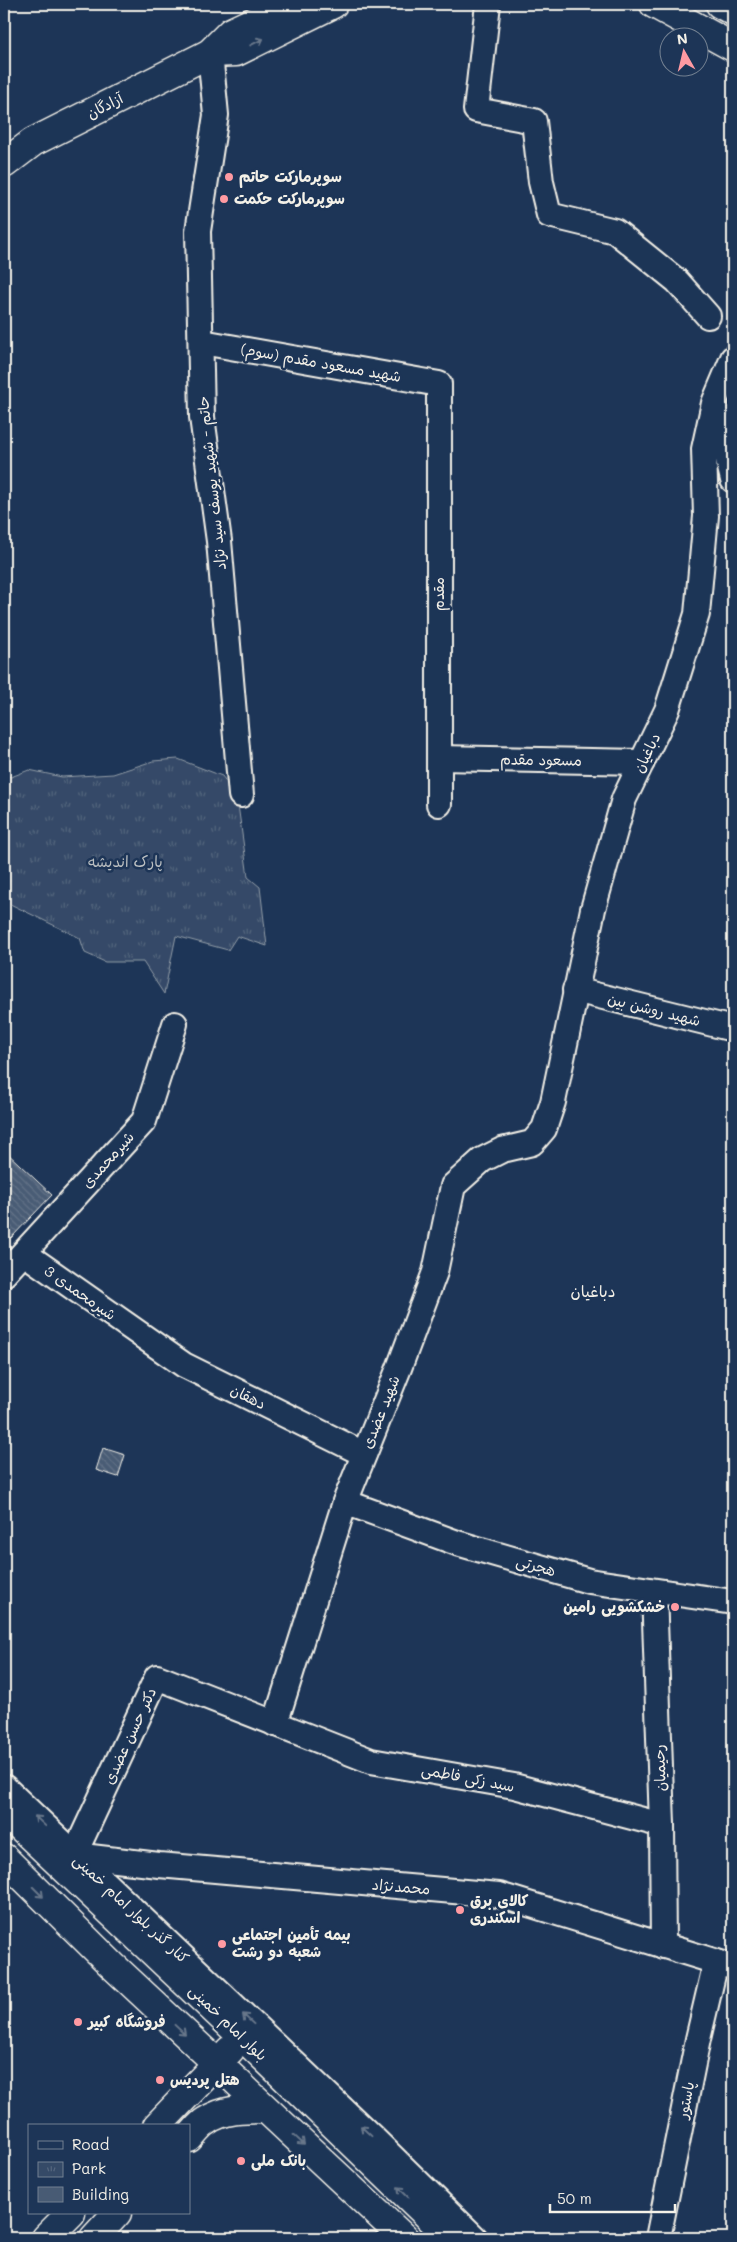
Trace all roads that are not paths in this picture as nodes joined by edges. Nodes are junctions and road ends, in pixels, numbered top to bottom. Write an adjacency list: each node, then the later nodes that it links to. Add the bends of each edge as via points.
1 (292, 4): 8 (main road, آزادگان, via 231,32)
2 (333, 4): 8 (main road, آزادگان, one-way to 2, via 236,52)
3 (488, 4): 10 (street, via 476,110 534,121 550,215 615,231 677,280)
4 (654, 4): 7 (main road)
5 (720, 4): 6 (main road)
6 (733, 11)
7 (733, 46)
8 (210, 53): 9 (main road, آزادگان, via 33,142); 11 (street, حاتم - شهید یوسف سید نژاد, via 216,115 198,231)
9 (4, 164)
10 (708, 316)
11 (202, 342): 13 (street, شهید مسعود مقدم (سوم)); 18 (street, حاتم - شهید یوسف سید نژاد, via 202,417 219,541)
12 (733, 358): 14 (street, دباغیان)
13 (440, 384): 16 (street, مقدم)
14 (714, 403): 15 (street); 17 (street, دباغیان, via 704,449 706,516 697,614 667,710)
15 (733, 480)
16 (439, 758): 17 (street, مسعود مقدم); 19 (street, مقدم)
17 (642, 762): 20 (street, دباغیان, via 624,800 593,909)
18 (241, 795)
19 (439, 804)
20 (575, 990): 22 (street, شهید روشن بین); 23 (street, دباغیان, via 552,1102 544,1129)
21 (175, 1024): 24 (street, شیرمحمدی, via 144,1120)
22 (733, 1029)
23 (532, 1143): 27 (street, شهید عضدی, via 502,1150 482,1160 453,1186 435,1272)
24 (24, 1253): 25 (street, شیرمحمدی); 26 (street, شیرمحمدی 3)
25 (4, 1274)
26 (137, 1332): 27 (street, دهقان, via 184,1366)
27 (364, 1454): 28 (street, شهید عضدی)
28 (345, 1502): 29 (street, هجرتی, via 457,1543 589,1581); 31 (street, شهید عضدی)
29 (654, 1591): 30 (street, هجرتی); 34 (street, رحیمیان)
30 (733, 1602)
31 (275, 1724): 34 (street, سید زکی فاطمی, via 371,1760 514,1786); 36 (street, دکتر حسن عضدی, via 157,1677)
32 (4, 1787): 36 (street, کنار گذر بلوار امام خمینی, one-way to 32)
33 (4, 1811): 36 (main road, بلوار امام خمینی)
34 (662, 1825): 37 (street, رحیمیان)
35 (4, 1858): 40 (main road, one-way to 40, via 112,1966)
36 (69, 1861): 37 (street, محمدنژاد, via 159,1865 499,1895); 39 (main road, بلوار امام خمینی); 51 (street, کنار گذر بلوار امام خمینی, one-way to 36, via 372,2137)
37 (663, 1946): 38 (street, محمدنژاد)
38 (725, 1964): 52 (street, پاستور, via 698,2039)
39 (243, 2037): 40 (main road); 50 (main road, بلوار امام خمینی, one-way to 39)
40 (217, 2064): 41 (main road); 42 (main road)
41 (182, 2101): 43 (main road); 44 (main road, via 198,2103 204,2111)
42 (265, 2109): 44 (main road, via 223,2113); 49 (main road, one-way to 49)
43 (160, 2124)
44 (197, 2129)
45 (70, 2214): 47 (main road)
46 (116, 2214): 48 (main road)
47 (46, 2238)
48 (94, 2238)
49 (404, 2238)
50 (451, 2238)
51 (475, 2238)
52 (658, 2238)

